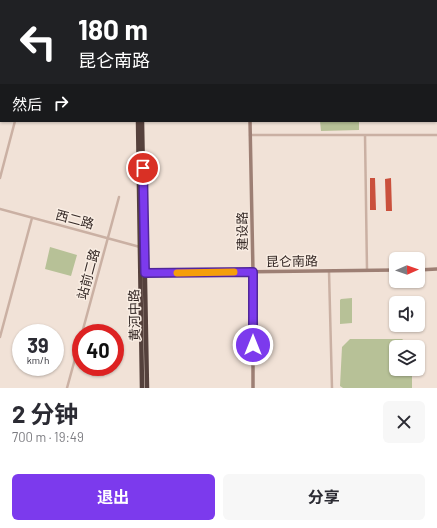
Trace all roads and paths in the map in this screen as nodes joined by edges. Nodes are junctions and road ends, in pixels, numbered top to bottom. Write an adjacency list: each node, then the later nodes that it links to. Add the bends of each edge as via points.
1 (363, 0): 2 (main road)
2 (390, 0)
3 (15, 122): 10 (street)
4 (138, 122): 15 (highway, 黄河中路)
5 (142, 122): 15 (highway, 黄河中路)
6 (250, 122): 7 (main road, 建设路)
7 (250, 135): 8 (street); 21 (main road, 建设路)
8 (365, 135): 9 (street); 17 (street)
9 (437, 135)
10 (0, 178)
11 (119, 197): 14 (street, 站前二路)
12 (0, 209): 13 (street, 西二路)
13 (32, 218): 14 (street, 西二路); 24 (street)
14 (108, 238): 15 (street, 西二路); 23 (street, 站前二路)
15 (142, 246): 22 (highway, 黄河中路)
16 (437, 269): 19 (main road)
17 (367, 270): 18 (main road, 昆仑南路); 20 (main road, 昆仑南路)
18 (389, 270)
19 (425, 270)
20 (329, 271): 21 (main road, 昆仑南路); 30 (street)
21 (253, 272): 22 (main road, 昆仑南路); 29 (main road, 建设路)
22 (143, 273): 27 (highway, 黄河中路); 28 (highway, 黄河中路)
23 (84, 324)
24 (0, 337)
25 (72, 370): 26 (street)
26 (67, 388)
27 (142, 388)
28 (147, 388)
29 (253, 388)
30 (332, 388)

